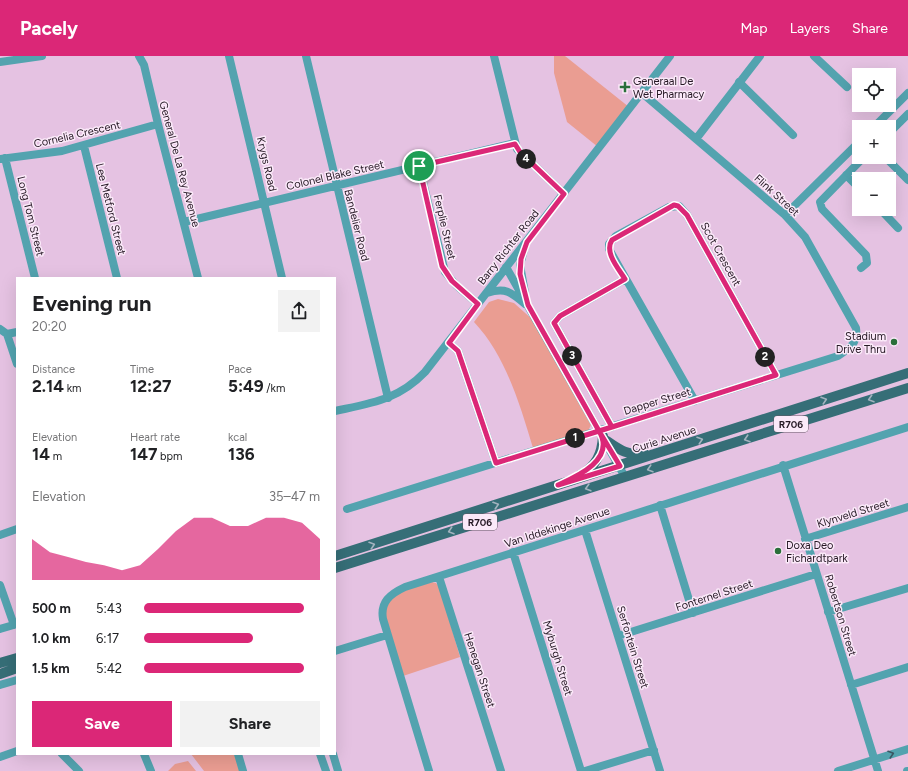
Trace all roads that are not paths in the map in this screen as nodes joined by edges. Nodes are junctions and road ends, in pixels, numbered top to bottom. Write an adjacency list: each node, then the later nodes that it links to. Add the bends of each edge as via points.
1 (42, 56): 9 (street)
2 (139, 56): 16 (street, General De La Rey Avenue, via 144,65)
3 (229, 56): 32 (street, Krygs Road)
4 (306, 56): 30 (street, Bandelier Road)
5 (494, 56): 20 (street)
6 (670, 56): 12 (street, Barry Richter Road)
7 (760, 56): 10 (street)
8 (814, 56): 11 (street)
9 (0, 62)
10 (739, 82): 18 (street); 19 (street)
11 (847, 87)
12 (642, 93): 19 (street, Flink Street); 31 (street, Barry Richter Road)
13 (908, 93): 14 (street)
14 (881, 120)
15 (906, 120): 17 (street)
16 (158, 124): 21 (street, Cornelia Crescent); 35 (street, General De La Rey Avenue)
17 (896, 128)
18 (793, 135)
19 (696, 139): 33 (street, Flink Street)
20 (515, 144): 26 (street, Colonel Blake Street); 31 (street, via 520,152)
21 (84, 146): 23 (street, Cornelia Crescent); 41 (street, Lee Metford Street)
22 (852, 149): 33 (street)
23 (3, 159): 40 (street, Long Tom Street)
24 (857, 164): 27 (street)
25 (892, 164): 28 (street)
26 (419, 166): 30 (street, Colonel Blake Street); 46 (street, Ferplie Street, via 442,266 452,281)
27 (846, 175): 29 (street); 39 (street, via 820,200 820,204 866,255 867,263)
28 (908, 180)
29 (852, 181)
30 (336, 186): 32 (street, Colonel Blake Street); 57 (street, Bandelier Road)
31 (564, 194): 37 (street, Barry Richter Road)
32 (264, 203): 35 (street, Colonel Blake Street); 43 (street, Krygs Road)
33 (785, 215): 52 (street, Flink Street, via 807,240 856,328)
34 (887, 216): 36 (street)
35 (184, 222): 42 (street, General De La Rey Avenue)
36 (898, 228)
37 (527, 242): 38 (street, Barry Richter Road); 47 (street, via 520,265)
38 (506, 267): 45 (street, Barry Richter Road); 47 (street)
39 (861, 268)
40 (35, 277)
41 (117, 277)
42 (198, 277)
43 (282, 277)
44 (625, 279): 55 (street, Scot Crescent, via 610,254 612,240 669,207 678,206 687,215); 58 (street, Scot Crescent); 60 (street, via 560,316 554,323)
45 (487, 293): 46 (street, Barry Richter Road); 48 (street, via 498,289 508,291 525,304)
46 (478, 304): 51 (street, Barry Richter Road)
47 (528, 305): 48 (street)
48 (534, 316): 62 (street)
49 (3, 332): 50 (street); 53 (street)
50 (16, 332)
51 (449, 343): 57 (street, Barry Richter Road, via 415,383); 64 (street, via 458,351)
52 (855, 343): 55 (street, Dapper Street, via 838,356)
53 (16, 362)
54 (908, 373): 63 (main road, Curie Avenue / R706, one-way to 54)
55 (776, 375): 58 (street, Dapper Street)
56 (908, 388): 67 (main road, R706, one-way to 67)
57 (388, 398): 59 (street, Barry Richter Road)
58 (695, 401): 60 (street, Dapper Street)
59 (336, 411)
60 (612, 427): 62 (street, Dapper Street)
61 (908, 427): 65 (street, Van Iddekinge Avenue)
62 (602, 435): 63 (main road, via 620,450 630,454); 64 (street, Dapper Street); 66 (street); 68 (main road, via 601,452 592,466 582,474)
63 (676, 448): 66 (main road, Curie Avenue / R706)
64 (496, 463): 71 (street, Dapper Street)
65 (782, 465): 69 (street, Van Iddekinge Avenue); 75 (street, Robertson Street)
66 (620, 466): 67 (street); 68 (main road, Curie Avenue / R706)
67 (625, 477): 78 (main road, R706, one-way to 78)
68 (558, 485): 77 (main road, Curie Avenue / R706, one-way to 68)
69 (660, 505): 73 (street, Van Iddekinge Avenue); 84 (street)
70 (908, 507): 75 (street, Klynveld Street)
71 (347, 509)
72 (16, 529): 74 (street)
73 (585, 530): 76 (street, Van Iddekinge Avenue); 88 (street, Serfontein Street)
74 (0, 535)
75 (806, 539): 79 (street, Robertson Street)
76 (513, 552): 80 (street, Van Iddekinge Avenue); 115 (street, Myburgh Street)
77 (336, 556)
78 (336, 568)
79 (816, 574): 83 (street, Robertson Street); 84 (street, Fonternel Street)
80 (439, 576): 87 (street, Van Iddekinge Avenue, via 404,587 386,599 382,611); 114 (street, Henegan Street)
81 (0, 585): 85 (street)
82 (908, 588): 83 (street)
83 (828, 612): 96 (street, Robertson Street)
84 (693, 613): 88 (street, Fonternel Street)
85 (16, 624): 86 (street)
86 (0, 629)
87 (387, 635): 89 (street); 113 (street, Van Iddekinge Avenue)
88 (618, 636): 99 (street, Serfontein Street)
89 (336, 651)
90 (16, 658): 91 (main road)
91 (0, 663)
92 (908, 667): 96 (street)
93 (16, 668): 94 (main road)
94 (0, 674)
95 (16, 680): 97 (street)
96 (851, 685): 107 (street, Robertson Street)
97 (0, 686)
98 (908, 749): 107 (street, one-way to 98)
99 (654, 750): 116 (street); 117 (street, Serfontein Street)
100 (16, 751): 106 (street)
101 (63, 755): 108 (street)
102 (144, 755): 109 (street)
103 (238, 755): 110 (street)
104 (320, 755): 111 (street)
105 (333, 755): 112 (street)
106 (0, 757)
107 (874, 760): 118 (street); 119 (street, Robertson Street)
108 (79, 771)
109 (151, 771)
110 (243, 771)
111 (326, 771)
112 (338, 771)
113 (429, 771)
114 (501, 771)
115 (581, 771)
116 (586, 771)
117 (660, 771)
118 (838, 771)
119 (878, 771)

